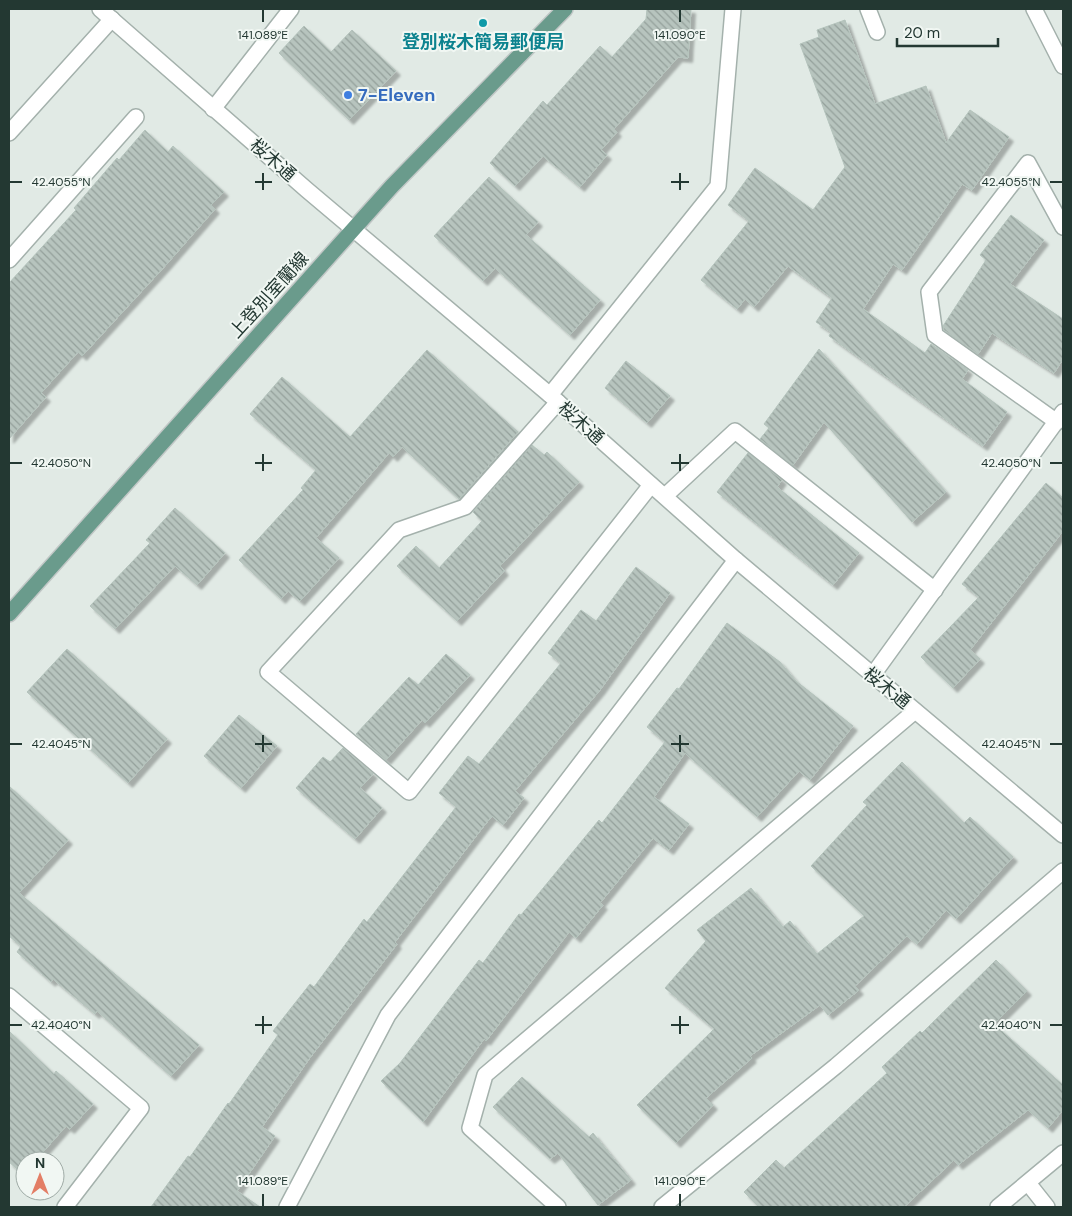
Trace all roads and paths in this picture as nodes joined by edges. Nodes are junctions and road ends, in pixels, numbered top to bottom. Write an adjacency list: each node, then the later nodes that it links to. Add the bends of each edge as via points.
1 (291, 9): 9 (street)
2 (565, 9): 13 (main road, 上登別室蘭線)
3 (733, 9): 15 (street, via 718,186)
4 (868, 9): 7 (street)
5 (1034, 9): 8 (street)
6 (106, 14): 9 (street, 桜木通); 11 (street)
7 (877, 32)
8 (1063, 66)
9 (212, 108): 13 (street, 桜木通)
10 (136, 117): 14 (street)
11 (9, 133)
12 (1063, 226): 16 (street, via 1028,162 929,292 935,335)
13 (352, 229): 15 (street, 桜木通); 21 (main road, 上登別室蘭線)
14 (9, 260)
15 (554, 399): 17 (street, 桜木通); 17 (street, via 464,507 399,530 268,672 409,792)
16 (1060, 417): 20 (street)
17 (651, 485): 18 (street, 桜木通)
18 (664, 496): 19 (street, 桜木通); 20 (street, via 735,431)
19 (736, 560): 22 (street, 桜木通); 30 (street, via 388,1015)
20 (935, 590): 22 (street)
21 (9, 614)
22 (872, 676): 23 (street, 桜木通)
23 (915, 711): 24 (street, 桜木通); 31 (street, via 485,1075 470,1128)
24 (1063, 835)
25 (1063, 871): 32 (street, via 836,1066)
26 (9, 996): 29 (street, via 141,1108)
27 (1063, 1153): 28 (street)
28 (1028, 1183): 33 (street); 34 (street)
29 (65, 1207)
30 (287, 1207)
31 (558, 1207)
32 (662, 1207)
33 (998, 1207)
34 (1047, 1207)

